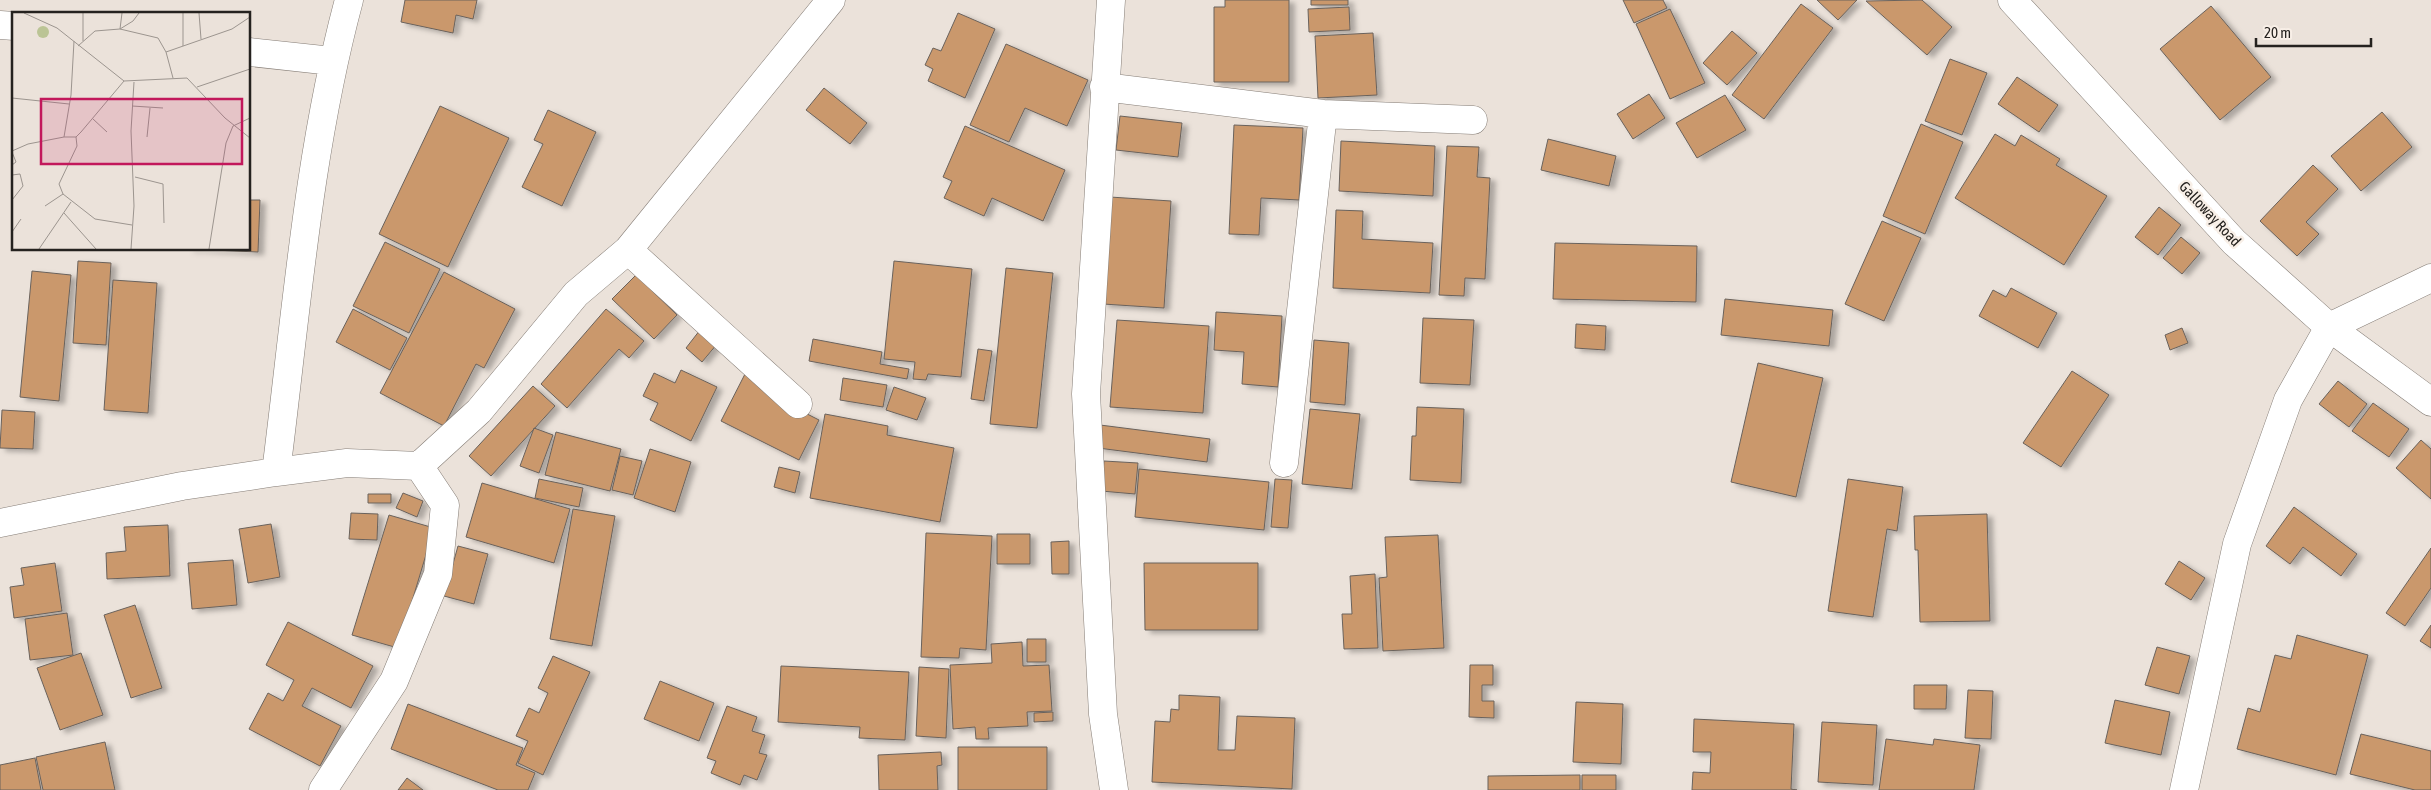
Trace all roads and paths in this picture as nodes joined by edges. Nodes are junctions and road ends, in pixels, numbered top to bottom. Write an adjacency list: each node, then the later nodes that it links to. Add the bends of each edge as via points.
1 (349, 0): 6 (street)
2 (831, 0): 10 (street)
3 (1111, 0): 7 (street)
4 (2012, 0): 12 (street, Galloway Road, via 2234,242)
5 (250, 52): 6 (street)
6 (332, 61): 17 (street, via 303,250)
7 (1104, 87): 8 (street); 20 (street, via 1086,394 1103,714)
8 (1323, 114): 9 (street); 15 (street)
9 (1473, 120)
10 (628, 250): 14 (street); 16 (street, via 576,294 479,411)
11 (2431, 278): 12 (street)
12 (2329, 327): 13 (street, Galloway Road); 21 (street, via 2288,400 2237,544)
13 (2431, 402)
14 (798, 404)
15 (1284, 463)
16 (419, 466): 17 (street, via 346,463); 19 (street, via 445,505 438,574 394,681)
17 (276, 472): 18 (street, via 182,486)
18 (0, 523)
19 (323, 790)
20 (1114, 790)
21 (2184, 790)

